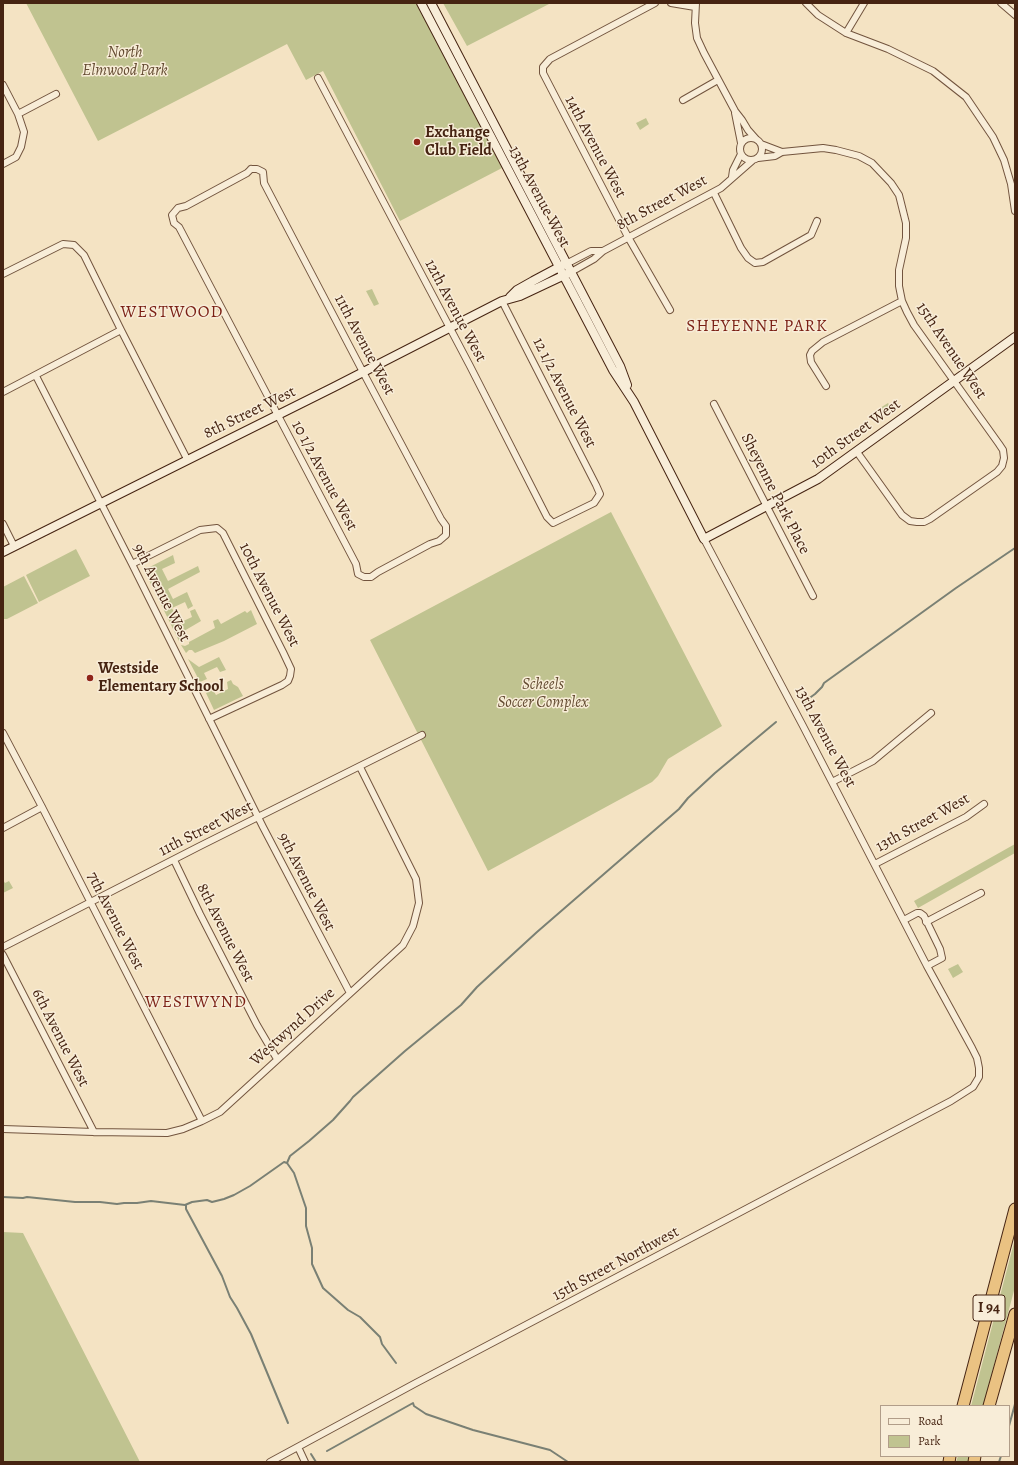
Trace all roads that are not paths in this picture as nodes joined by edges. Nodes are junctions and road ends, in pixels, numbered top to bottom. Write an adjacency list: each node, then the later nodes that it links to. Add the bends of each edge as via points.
1 (422, 3): 32 (street, 13th Avenue West)
2 (431, 3): 32 (street, 13th Avenue West)
3 (655, 3): 30 (street, 14th Avenue West, via 550,59 543,67 545,79)
4 (671, 3): 8 (street)
5 (806, 3): 10 (street, via 818,15)
6 (864, 3): 10 (street)
7 (1001, 3): 9 (street)
8 (696, 5): 12 (street, via 697,38)
9 (1015, 15)
10 (846, 33): 28 (street, via 888,49 933,71 966,97 993,137 1004,160)
11 (318, 78): 38 (street, 12th Avenue West)
12 (718, 80): 15 (street); 16 (street)
13 (3, 85): 17 (street)
14 (56, 94): 17 (street)
15 (683, 100)
16 (735, 111): 18 (street); 19 (street)
17 (18, 114): 24 (street, via 24,132 21,146 16,156)
18 (756, 139): 19 (street, via 750,138); 20 (street)
19 (741, 143): 22 (street)
20 (761, 144): 21 (street, 15th Avenue West); 23 (street, via 762,152)
21 (782, 152): 23 (street, 15th Avenue West, via 775,156); 36 (street, 15th Avenue West, via 823,148 848,152 872,163 891,183 899,195 906,223 906,238 899,270)
22 (741, 154): 23 (street, via 746,159); 26 (street, 8th Street West)
23 (756, 159): 26 (street, 8th Street West)
24 (3, 164)
25 (257, 169): 41 (street, 11th Avenue West, via 262,172 264,183); 47 (street, 10 1/2 Avenue West, via 252,169 178,208 172,215)
26 (732, 177): 27 (street, 8th Street West)
27 (714, 192): 29 (street, via 741,248 755,263 763,262 811,235); 30 (street, 8th Street West)
28 (1015, 212)
29 (817, 221)
30 (628, 237): 31 (street, 8th Street West); 37 (street, 14th Avenue West)
31 (603, 251): 32 (street, 8th Street West, via 591,251); 34 (street, 8th Street West, via 594,260)
32 (563, 265): 34 (street, 13th Avenue West); 35 (street, 8th Street West, via 517,290)
33 (3, 274): 39 (street, via 63,244 74,245 84,255)
34 (567, 274): 35 (street, 8th Street West); 54 (street, 13th Avenue West, via 614,370 634,402)
35 (506, 300): 38 (street, 8th Street West); 52 (street, 12 1/2 Avenue West, via 600,494 594,503)
36 (902, 301): 43 (street, 15th Avenue West, via 914,325); 44 (street, via 823,342 812,351 811,362)
37 (670, 310)
38 (450, 328): 41 (street, 8th Street West); 52 (street, 12th Avenue West, via 547,518 553,523)
39 (121, 330): 42 (street); 49 (street)
40 (1015, 337): 43 (street, 10th Street West)
41 (363, 372): 47 (street, 8th Street West); 58 (street, 11th Avenue West, via 446,526 446,535 439,541 371,577)
42 (36, 376): 45 (street); 50 (street, 9th Avenue West)
43 (954, 381): 48 (street, 10th Street West); 48 (street, 15th Avenue West, via 1003,450 1002,466 997,472 930,519 917,522 910,521 902,515)
44 (826, 386)
45 (3, 392)
46 (714, 404): 51 (street, Sheyenne Park Place)
47 (277, 415): 49 (street, 8th Street West); 58 (street, 10 1/2 Avenue West, via 356,564 358,574)
48 (856, 452): 51 (street, 10th Street West, via 813,482)
49 (187, 459): 50 (street, 8th Street West)
50 (100, 503): 55 (street, 8th Street West); 57 (street, 9th Avenue West)
51 (767, 506): 54 (street, 10th Street West); 59 (street, Sheyenne Park Place)
52 (586, 507)
53 (3, 524): 55 (street)
54 (704, 539): 65 (street, 13th Avenue West)
55 (14, 546): 56 (street, 8th Street West)
56 (3, 552)
57 (132, 564): 61 (street, 9th Avenue West); 61 (street, 10th Avenue West, via 200,530 217,528 223,533 283,652 291,669 288,681)
58 (364, 577)
59 (814, 596)
60 (931, 713): 65 (street, via 873,761)
61 (209, 719): 68 (street, 9th Avenue West)
62 (3, 733): 67 (street, 7th Avenue West)
63 (422, 735): 64 (street, 11th Street West)
64 (360, 767): 68 (street, 11th Street West); 79 (street, Westwynd Drive, via 416,879 419,903 413,926 403,945)
65 (832, 782): 71 (street, 13th Avenue West)
66 (984, 804): 71 (street, 13th Street West, via 966,817)
67 (42, 807): 69 (street); 73 (street, 7th Avenue West)
68 (258, 817): 70 (street, 11th Street West); 79 (street, 9th Avenue West)
69 (3, 828)
70 (174, 860): 73 (street, 11th Street West); 80 (street, 8th Avenue West, via 257,1025)
71 (875, 864): 74 (street, 13th Avenue West)
72 (981, 893): 75 (street)
73 (90, 902): 76 (street, 11th Street West); 82 (street, 7th Avenue West)
74 (904, 920): 75 (street, via 920,913); 78 (street, 13th Avenue West)
75 (926, 922): 78 (street, via 942,955 942,958)
76 (3, 947)
77 (3, 956): 84 (street, 6th Avenue West)
78 (927, 966): 81 (street, 13th Avenue West, via 977,1058 979,1077)
79 (350, 993): 80 (street, Westwynd Drive)
80 (277, 1059): 82 (street, Westwynd Drive, via 220,1112)
81 (973, 1087): 89 (street, 15th Street Northwest)
82 (202, 1121): 84 (street, Westwynd Drive, via 167,1133)
83 (3, 1129): 84 (street, Westwynd Drive)
84 (94, 1132)
85 (1015, 1209): 87 (highway, I 94)
86 (1015, 1314): 88 (highway, I 94)
87 (963, 1405)
88 (989, 1405)
89 (298, 1447): 90 (street, 15th Street Northwest); 91 (street)
90 (270, 1462)
91 (305, 1462)

